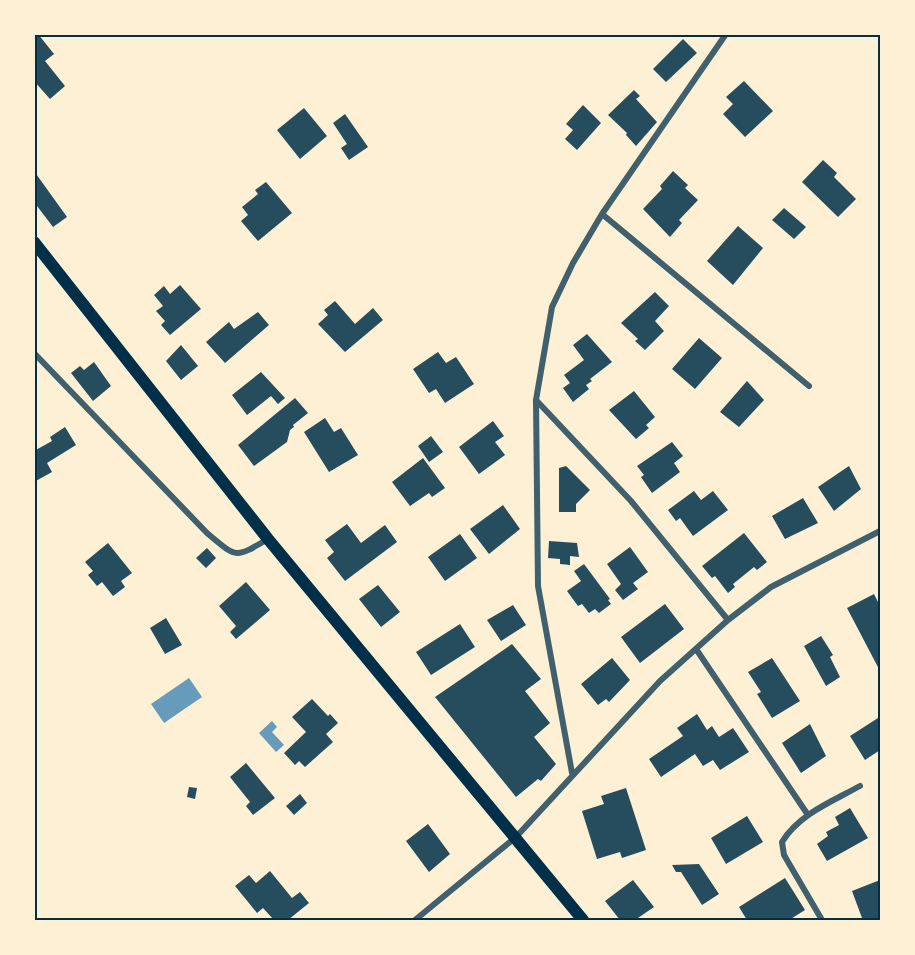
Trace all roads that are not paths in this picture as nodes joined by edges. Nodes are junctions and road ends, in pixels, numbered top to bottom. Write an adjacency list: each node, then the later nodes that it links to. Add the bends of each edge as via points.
1 (726, 34): 2 (street)
2 (602, 214): 5 (street); 6 (street, via 552,307)
3 (34, 242): 8 (main road)
4 (34, 353): 8 (street, via 225,548 242,554)
5 (809, 386)
6 (536, 400): 9 (street, via 631,501); 11 (street, via 538,586)
7 (880, 531): 9 (street, via 771,587)
8 (268, 539): 14 (main road)
9 (728, 621): 10 (street)
10 (696, 649): 11 (street); 13 (street)
11 (572, 773): 14 (street)
12 (860, 786): 13 (street)
13 (808, 815): 17 (street, via 789,830 782,842 784,855)
14 (516, 837): 15 (street); 16 (main road)
15 (415, 921)
16 (583, 921)
17 (822, 921)

